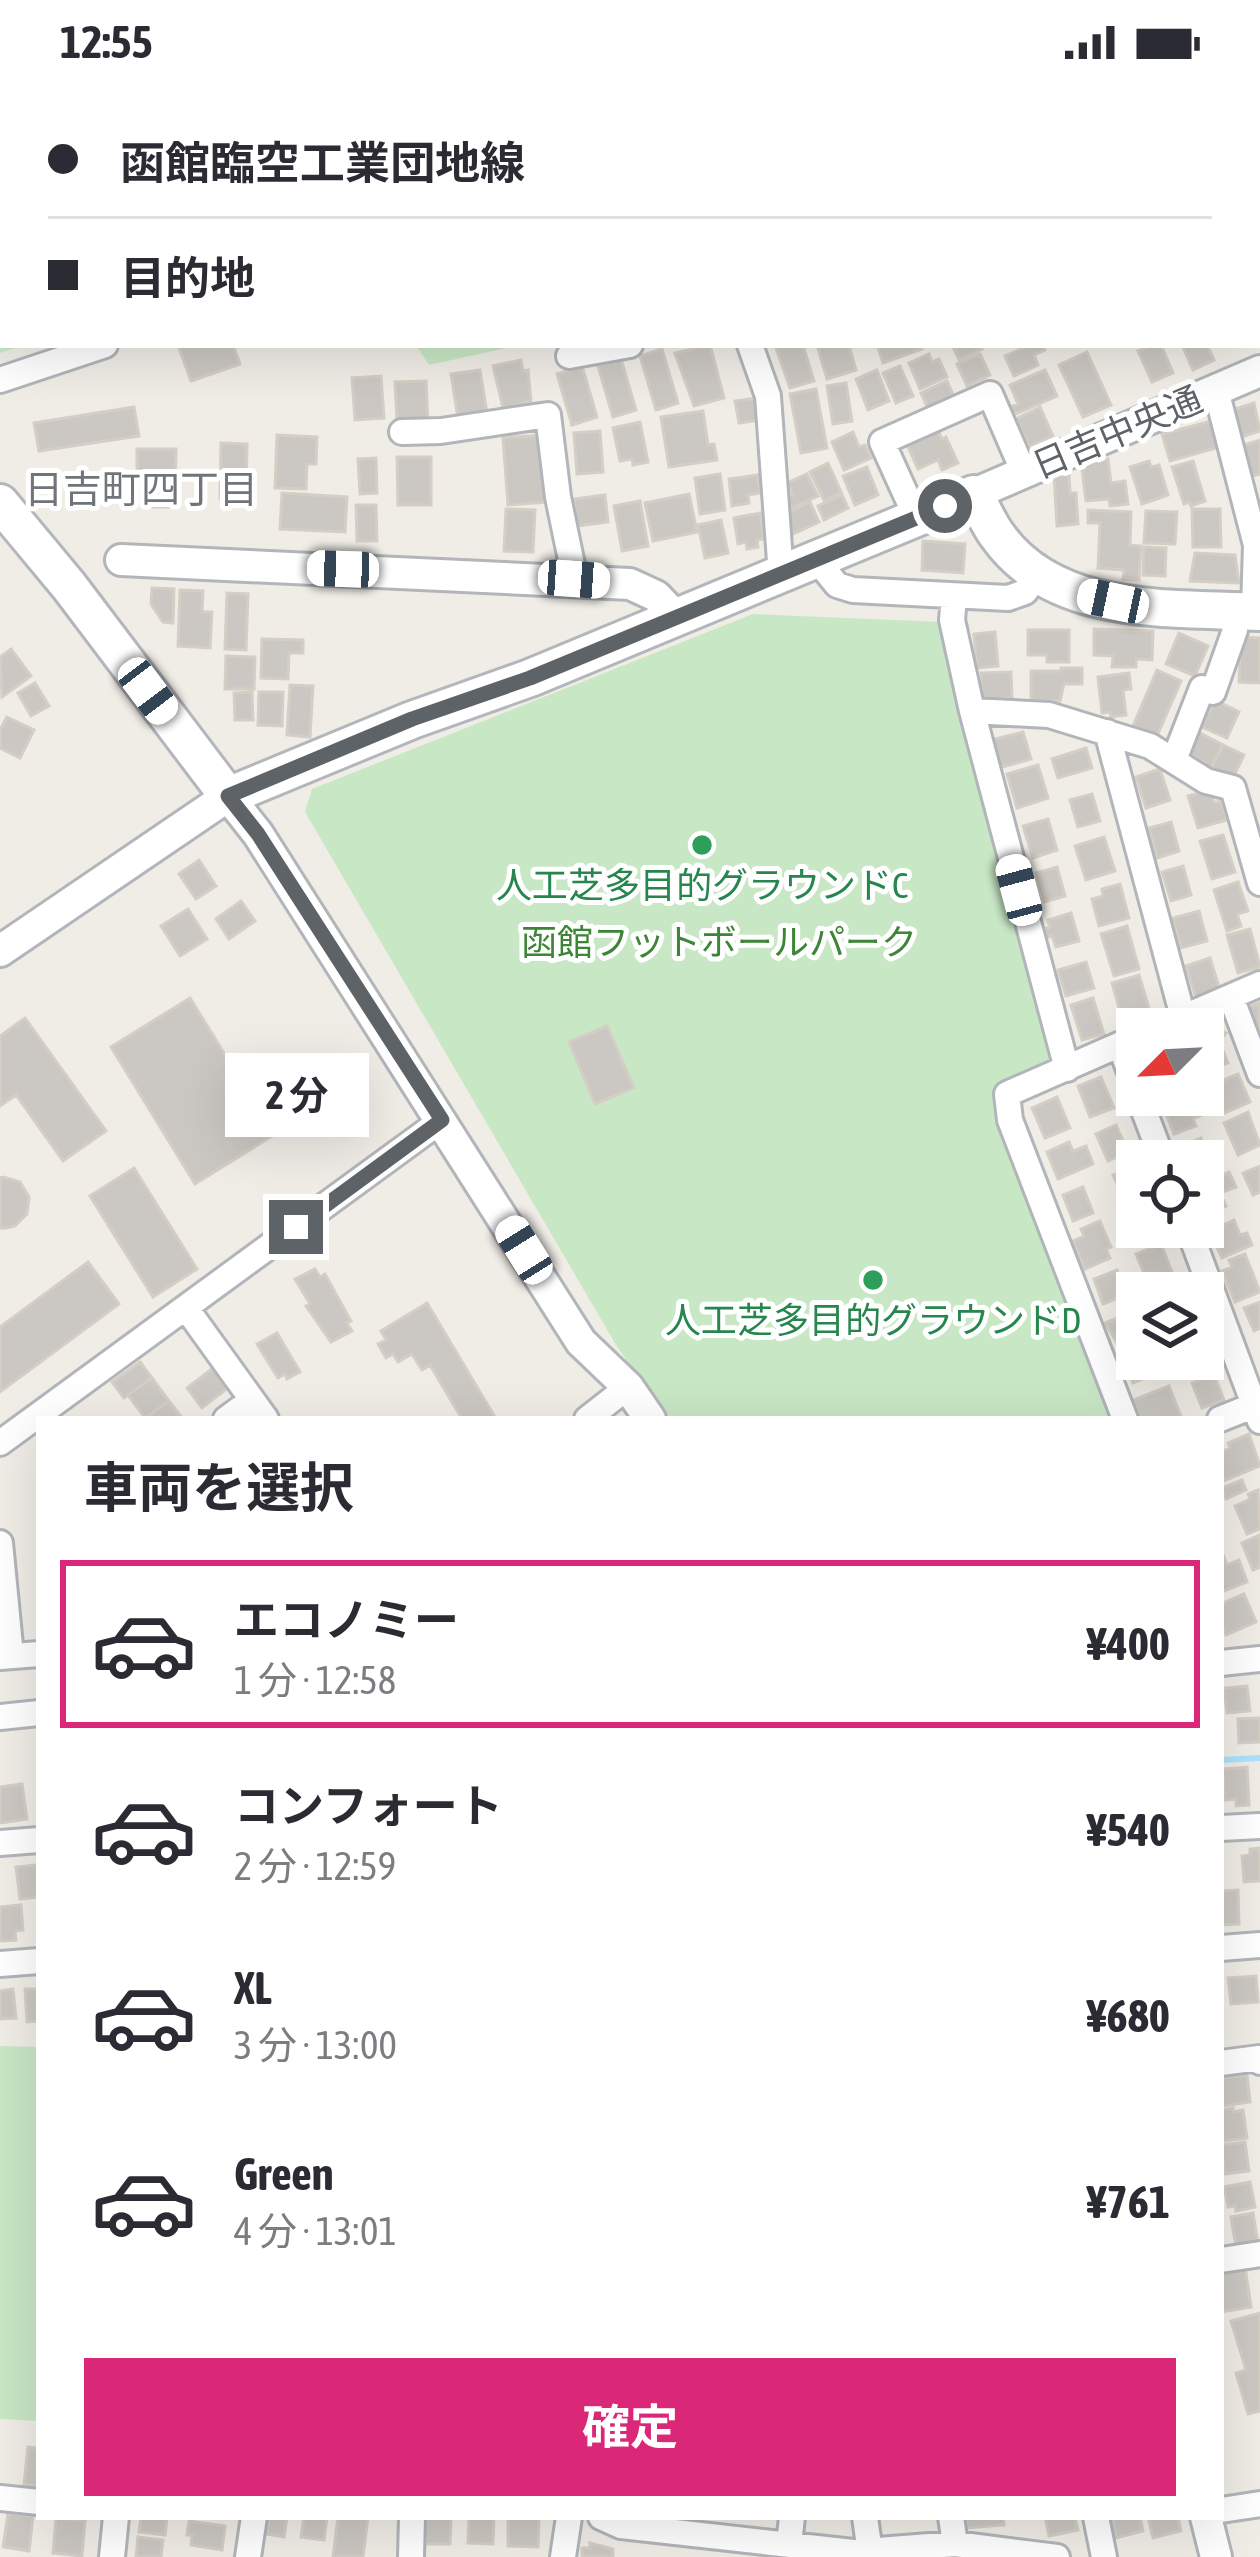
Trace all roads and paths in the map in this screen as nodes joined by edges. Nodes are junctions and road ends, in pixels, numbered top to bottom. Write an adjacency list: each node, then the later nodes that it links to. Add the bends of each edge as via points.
1 (96, 348): 6 (street)
2 (613, 348): 4 (street)
3 (751, 348): 16 (street, via 768,396)
4 (569, 356)
5 (1260, 370): 7 (street, 日吉中央通)
6 (0, 380)
7 (1216, 390): 9 (street, 日吉中央通); 20 (street, via 1256,545)
8 (402, 432): 17 (street, via 548,415)
9 (1024, 472): 10 (street, 日吉中央通); 12 (street, via 990,394 882,442)
10 (974, 494): 12 (main road); 15 (main road, via 997,535)
11 (0, 503): 24 (main road)
12 (916, 517): 14 (main road)
13 (121, 560): 17 (street)
14 (817, 560): 16 (main road); 18 (street, via 837,585 853,590)
15 (1039, 574): 18 (street, via 1008,598); 20 (main road, via 1142,607)
16 (781, 575): 19 (main road)
17 (574, 579): 19 (street, via 641,586)
18 (954, 597): 21 (street)
19 (677, 618): 24 (main road)
20 (1250, 618): 23 (street, via 1213,692 1202,688)
21 (972, 712): 22 (street, via 1049,715); 32 (street)
22 (1107, 732): 23 (street); 29 (street)
23 (1174, 760): 25 (street, via 1233,788)
24 (228, 796): 26 (street); 34 (street)
25 (1260, 883)
26 (0, 951)
27 (1260, 984): 28 (street)
28 (1231, 997): 30 (street); 33 (street)
29 (1181, 1008)
30 (1205, 1008)
31 (1116, 1047): 32 (street)
32 (1067, 1069): 43 (street, via 1007,1094 1010,1120)
33 (1260, 1074)
34 (442, 1120): 36 (street); 37 (street, via 581,1342)
35 (1196, 1248): 39 (street)
36 (186, 1308): 38 (street); 40 (street)
37 (628, 1387): 41 (street); 42 (street)
38 (259, 1409)
39 (1258, 1410): 45 (street)
40 (37, 1416)
41 (591, 1416)
42 (648, 1416)
43 (1124, 1416)
44 (36, 1417): 46 (street)
45 (1224, 1418)
46 (0, 1443)
47 (0, 1543): 49 (street)
48 (36, 1654): 49 (street)
49 (6, 1657)
50 (1260, 1659): 51 (street)
51 (1224, 1663)
52 (36, 1714): 53 (street)
53 (0, 1717)
54 (1260, 1826): 55 (street)
55 (1224, 1828)
56 (36, 1840): 57 (street)
57 (0, 1843)
58 (1260, 1946): 59 (street)
59 (1224, 1948)
60 (36, 1961): 61 (street)
61 (0, 1964)
62 (1260, 2062): 63 (street)
63 (1224, 2063)
64 (1260, 2254): 65 (street)
65 (1224, 2260)
66 (0, 2498): 67 (street)
67 (36, 2502)
68 (1260, 2504): 69 (street)
69 (1224, 2510)
70 (116, 2520): 85 (street)
71 (254, 2520): 86 (street)
72 (412, 2520): 87 (street)
73 (569, 2520): 88 (street)
74 (608, 2520): 80 (street)
75 (792, 2520): 81 (street)
76 (864, 2520): 84 (street)
77 (952, 2520): 83 (street)
78 (1097, 2520): 90 (street)
79 (1207, 2520): 91 (street)
80 (667, 2524): 82 (street)
81 (788, 2545): 82 (street); 84 (street)
82 (744, 2548)
83 (965, 2549): 84 (street); 89 (street)
84 (858, 2554)
85 (112, 2557)
86 (248, 2557)
87 (411, 2557)
88 (563, 2557)
89 (1058, 2557)
90 (1104, 2557)
91 (1216, 2557)

